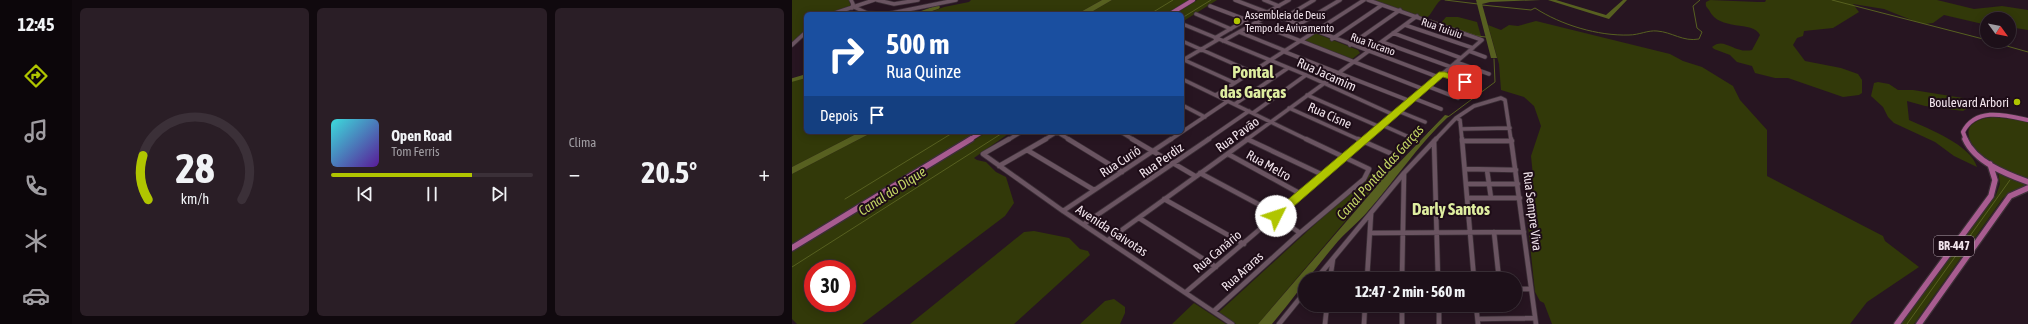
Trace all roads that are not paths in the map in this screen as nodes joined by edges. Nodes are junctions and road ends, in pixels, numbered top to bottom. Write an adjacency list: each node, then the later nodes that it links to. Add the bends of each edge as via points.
1 (851, 0): 16 (street)
2 (876, 0): 3 (street, via 897,4); 16 (street)
3 (918, 0)
4 (956, 0): 22 (street)
5 (1193, 0): 23 (main road)
6 (1235, 0): 18 (street, Rua Tucano)
7 (1264, 0): 15 (street)
8 (1289, 0): 15 (street)
9 (1314, 0): 27 (street)
10 (1340, 0): 31 (street)
11 (1364, 0): 35 (street)
12 (1368, 0): 13 (street)
13 (1382, 5): 17 (street); 39 (street)
14 (1210, 6): 28 (street)
15 (1279, 6): 25 (street)
16 (852, 8): 19 (street); 20 (street); 21 (street)
17 (1400, 10): 26 (street); 45 (street)
18 (1261, 11): 25 (street, Rua Tucano); 28 (street)
19 (839, 12)
20 (852, 12)
21 (863, 12)
22 (906, 12)
23 (1173, 12)
24 (1196, 14): 33 (street)
25 (1268, 14): 27 (street, Rua Tucano); 29 (street)
26 (1417, 16): 32 (street, Rua Pavão); 46 (street, Rua Canário, via 1482,40)
27 (1282, 19): 31 (street, Rua Tucano)
28 (1247, 20): 33 (street)
29 (1255, 23): 34 (street); 41 (street)
30 (1185, 25): 38 (street, Rua Jacamim)
31 (1298, 25): 35 (street, Rua Tucano)
32 (1405, 25): 36 (street, Rua Pavão); 46 (street, Rua Tuiuiu)
33 (1231, 29): 38 (street)
34 (1239, 32): 40 (street); 48 (street)
35 (1316, 32): 39 (street, Rua Tucano); 41 (street)
36 (1393, 33): 43 (street, Rua Pavão); 51 (street)
37 (804, 34): 44 (street)
38 (1217, 38): 40 (street, Rua Jacamim); 47 (street)
39 (1332, 38): 45 (street, Rua Tucano)
40 (1223, 41): 54 (street, Rua Jacamim)
41 (1302, 41): 48 (street); 55 (street)
42 (1184, 42): 47 (street)
43 (1382, 42): 49 (street, Rua Pavão); 57 (street)
44 (792, 45)
45 (1350, 45): 49 (street, Rua Tucano)
46 (1471, 49): 50 (street, Rua Tuiuiu); 51 (street, Rua Canário)
47 (1201, 50): 52 (street); 59 (street)
48 (1286, 51): 54 (street); 60 (street)
49 (1367, 52): 55 (street, Rua Pavão); 64 (street, Rua Tucano)
50 (1485, 57)
51 (1461, 58): 56 (street, Rua Canário)
52 (1184, 59)
53 (1184, 60): 66 (street)
54 (1270, 61): 58 (street, Rua Jacamim); 59 (street)
55 (1353, 62): 60 (street, Rua Pavão); 70 (street)
56 (1456, 62): 57 (street, Rua Canário); 62 (street)
57 (1451, 67): 61 (street, Rua Canário)
58 (1288, 68): 63 (street, Rua Jacamim); 76 (street)
59 (1252, 72): 66 (street)
60 (1339, 72): 67 (street, Rua Pavão); 74 (street)
61 (1442, 74): 64 (street, Rua Canário); 69 (street)
62 (1489, 74)
63 (1306, 75): 67 (street, Rua Jacamim); 81 (street, Rua Perdiz)
64 (1438, 77): 68 (street, Rua Canário)
65 (1184, 80): 71 (street)
66 (1235, 83): 71 (street)
67 (1324, 83): 72 (street, Rua Pavão); 82 (street, Rua Jacamim)
68 (1428, 86): 70 (street, Rua Canário); 73 (street)
69 (1476, 86)
70 (1423, 89): 74 (street, Rua Canário)
71 (1216, 95): 75 (street)
72 (1307, 95): 78 (street, Rua Pavão); 90 (street)
73 (1458, 98)
74 (1411, 100): 79 (street); 80 (street, Rua Canário)
75 (1228, 101): 76 (street); 85 (street, Rua Curió)
76 (1235, 104): 81 (street)
77 (1184, 106): 85 (street)
78 (1289, 108): 88 (street, Rua Pavão); 103 (street, Rua Cisne)
79 (1441, 109)
80 (1398, 111): 82 (street, Rua Canário); 89 (street)
81 (1251, 112): 88 (street); 111 (street, Rua Perdiz)
82 (1394, 114): 90 (street, Rua Canário)
83 (2008, 116): 84 (main road); 87 (main road); 112 (main road, via 1978,117 1964,126 1968,145)
84 (2028, 116)
85 (1205, 117): 93 (street, Rua Curió)
86 (1456, 118): 91 (street, Rua Sempre Viva, via 1474,106 1496,98 1505,100); 92 (street, via 1460,120); 104 (street)
87 (2028, 120)
88 (1271, 122): 101 (street, Rua Pavão); 110 (street)
89 (1425, 122)
90 (1381, 126): 100 (street); 103 (street, Rua Canário)
91 (1510, 128): 92 (street); 105 (street, Rua Sempre Viva)
92 (1461, 129): 102 (street)
93 (1184, 131)
94 (979, 134): 147 (main road)
95 (1017, 134): 113 (street, Avenida Gaivotas, via 984,153 984,156)
96 (1054, 134): 106 (street)
97 (1060, 134): 117 (street)
98 (1125, 134): 107 (street)
99 (1179, 134): 107 (street, Rua Curió)
100 (1411, 138)
101 (1248, 139): 108 (street, Rua Pavão); 121 (street)
102 (1462, 140): 105 (street); 114 (street)
103 (1364, 141): 109 (street, Rua Cisne); 110 (street, Rua Canário)
104 (1434, 141): 119 (street); 139 (street)
105 (1512, 141): 116 (street, Rua Sempre Viva)
106 (1027, 150): 113 (street); 127 (street)
107 (1155, 151): 111 (street); 117 (street, Rua Curió)
108 (1228, 154): 118 (street, Rua Pavão); 128 (street, Rua Melro)
109 (1392, 154)
110 (1345, 157): 121 (street, Rua Canário); 143 (street, Rua Araras, via 1368,167 1370,171 1364,179)
111 (1175, 163): 120 (street); 137 (street, Rua Perdiz)
112 (1990, 164): 122 (main road); 177 (main road, BR-447, via 1995,172 1996,181 1991,196)
113 (999, 166): 133 (street, Avenida Gaivotas)
114 (1465, 169): 115 (street); 123 (street)
115 (1487, 170): 116 (street); 124 (street)
116 (1516, 170): 125 (street, Rua Sempre Viva)
117 (1122, 172): 127 (street, Rua Curió)
118 (1200, 173): 120 (street, Rua Pavão); 135 (street)
119 (1404, 173): 134 (street); 138 (street)
120 (1196, 176): 132 (street, Rua Pavão)
121 (1323, 176): 128 (street, Rua Canário)
122 (2028, 182)
123 (1466, 184): 124 (street); 129 (street)
124 (1489, 184): 125 (street); 130 (street)
125 (1518, 184): 131 (street, Rua Sempre Viva)
126 (2028, 188): 178 (main road, BR-447, via 2010,196)
127 (1094, 190): 133 (street, Rua Curió)
128 (1301, 194): 135 (street, Rua Canário)
129 (1467, 198): 130 (street); 140 (street)
130 (1491, 198): 131 (street)
131 (1520, 198): 142 (street, Rua Sempre Viva)
132 (1164, 199): 136 (street, Rua Pavão); 146 (street)
133 (1063, 211): 137 (street, Avenida Gaivotas)
134 (1371, 213): 144 (street); 148 (street)
135 (1276, 216): 143 (street); 146 (street, Rua Canário)
136 (1139, 218): 145 (street, Rua Pavão); 149 (street)
137 (1084, 224): 145 (street, Avenida Gaivotas)
138 (1403, 232): 139 (street); 144 (street); 153 (street)
139 (1436, 232): 140 (street); 154 (street)
140 (1470, 232): 141 (street); 155 (street)
141 (1494, 232): 142 (street); 156 (street)
142 (1524, 232): 158 (street, Rua Sempre Viva)
143 (1300, 233): 161 (street, Rua Araras)
144 (1370, 233): 152 (street)
145 (1108, 240): 159 (street, Avenida Gaivotas)
146 (1244, 244): 149 (street, Rua Canário)
147 (792, 248)
148 (1333, 259): 150 (street); 151 (street)
149 (1216, 267): 159 (street, Rua Canário)
150 (1322, 272)
151 (1331, 272)
152 (1367, 272)
153 (1402, 272)
154 (1438, 272)
155 (1473, 272)
156 (1498, 272)
157 (1522, 289): 158 (street)
158 (1531, 289): 167 (street, Rua Sempre Viva)
159 (1186, 292): 161 (street, Avenida Gaivotas)
160 (1298, 301): 171 (street)
161 (1214, 311): 170 (street, Avenida Gaivotas)
162 (1326, 312): 172 (street)
163 (1365, 312): 173 (street)
164 (1402, 312): 174 (street)
165 (1439, 312): 175 (street)
166 (1477, 312): 169 (street)
167 (1535, 318): 168 (street); 176 (street, Rua Sempre Viva)
168 (1501, 321): 169 (street)
169 (1478, 322)
170 (1232, 324)
171 (1279, 324)
172 (1325, 324)
173 (1364, 324)
174 (1402, 324)
175 (1439, 324)
176 (1536, 324)
177 (1897, 324)
178 (1918, 324)

